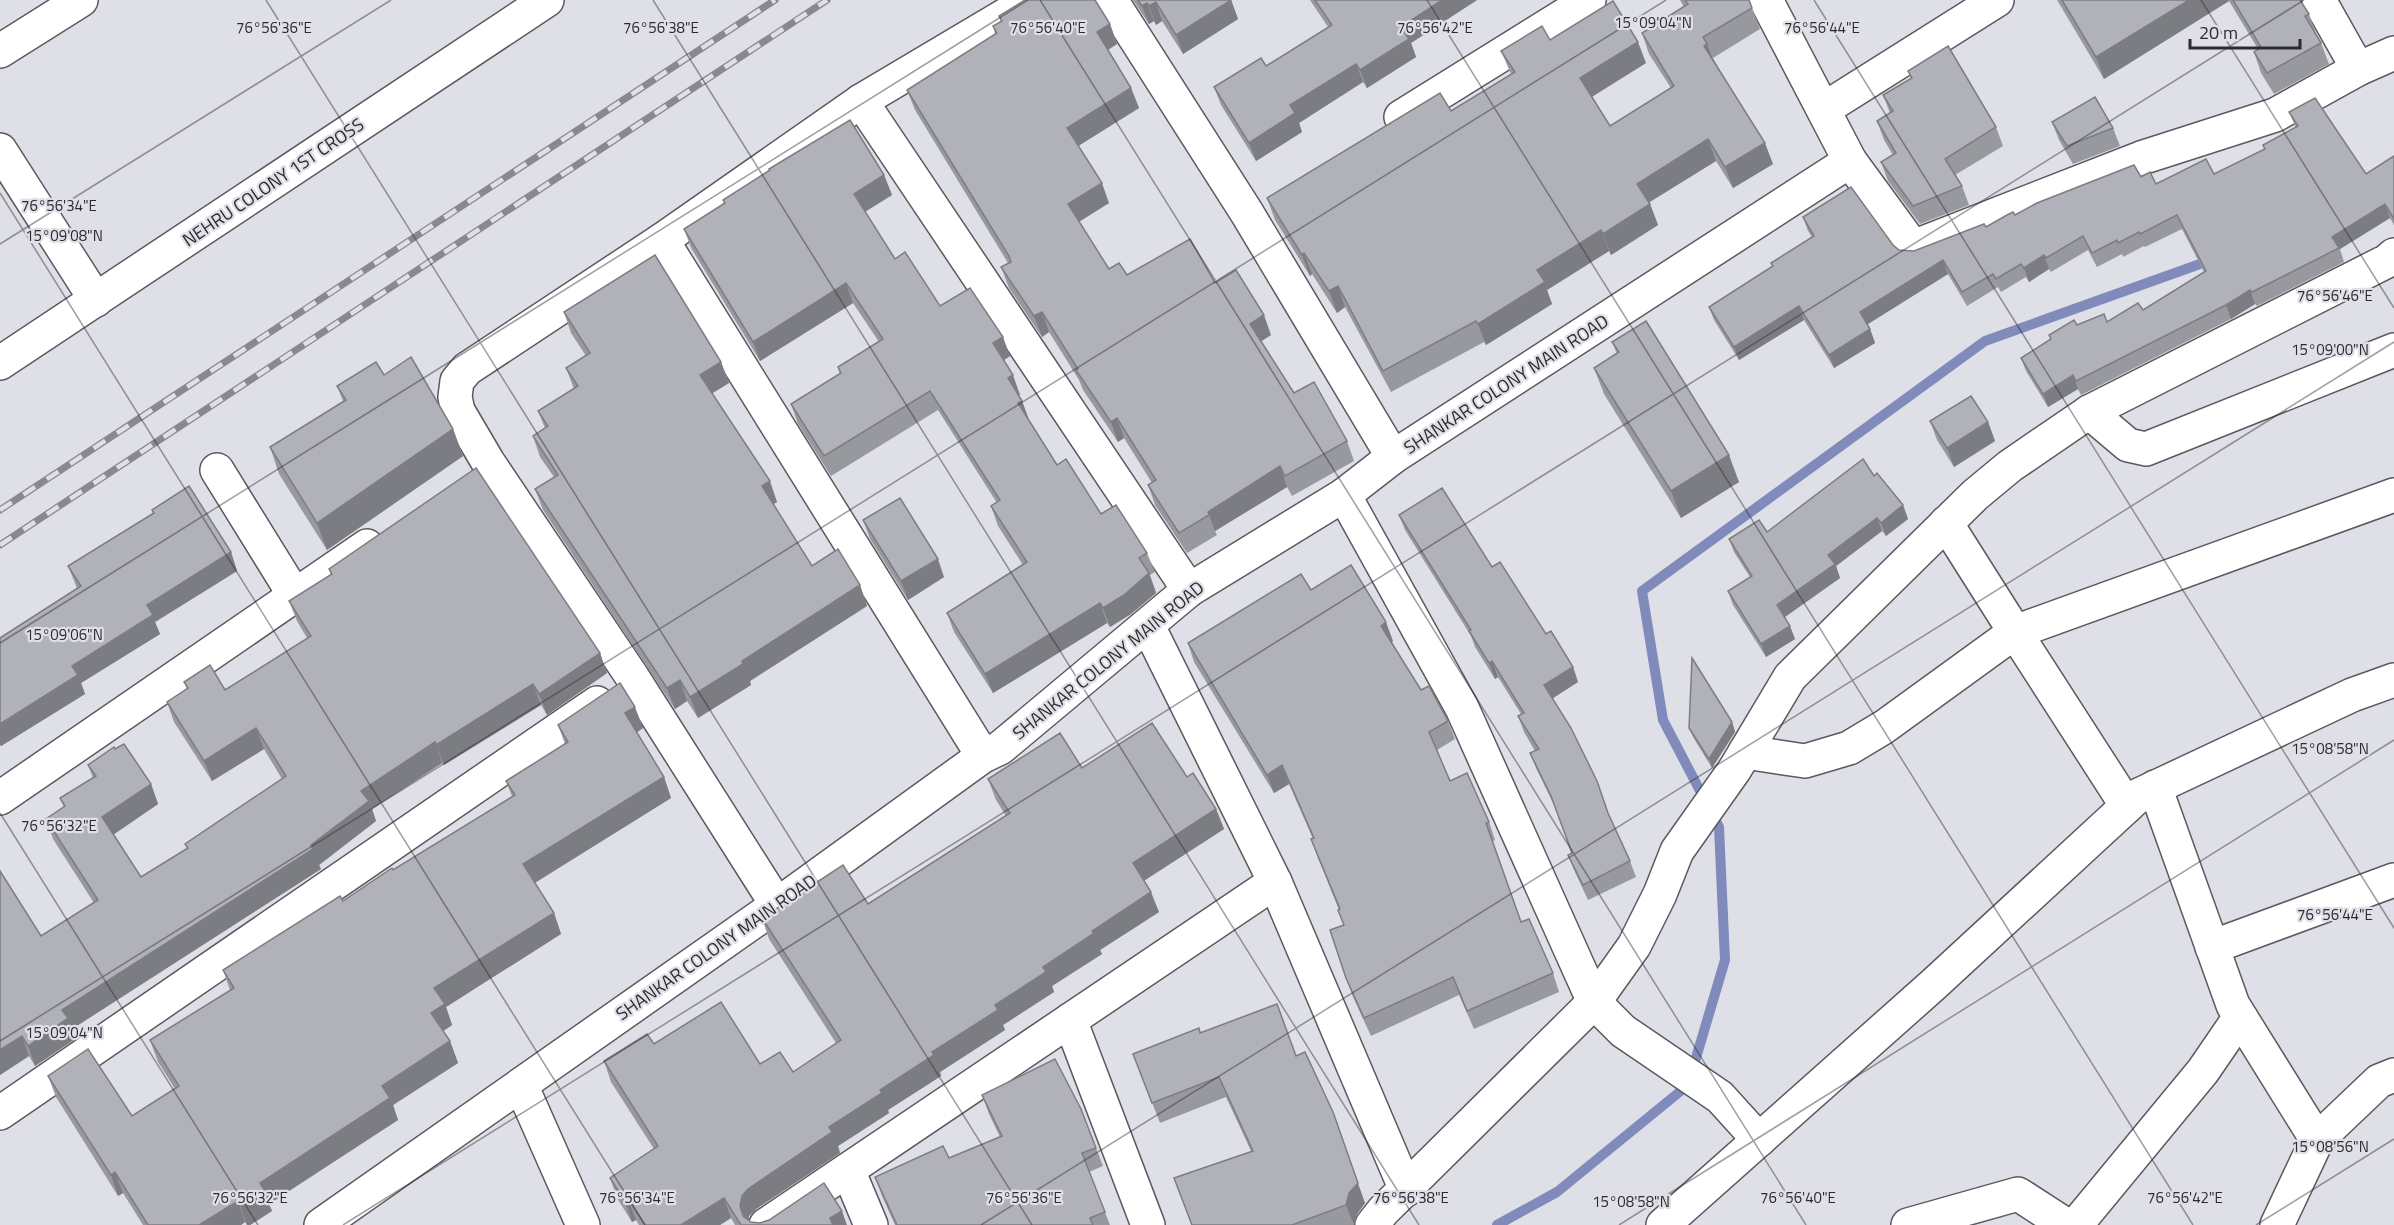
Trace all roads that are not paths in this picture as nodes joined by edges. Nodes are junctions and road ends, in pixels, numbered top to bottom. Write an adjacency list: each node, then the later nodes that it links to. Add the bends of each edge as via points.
1 (81, 0): 9 (street)
2 (546, 0): 19 (street, NEHRU COLONY 1ST CROSS)
3 (1031, 0): 12 (street)
4 (1111, 0): 23 (street, via 1257,206)
5 (1589, 0): 14 (street)
6 (1766, 0): 13 (street)
7 (1997, 0): 13 (street)
8 (2319, 0): 11 (street)
9 (0, 51)
10 (2394, 54): 11 (street)
11 (2358, 69): 16 (street, via 2275,115 2141,158 1913,247)
12 (861, 101): 17 (street); 31 (street)
13 (1824, 109): 16 (street)
14 (1378, 131)
15 (0, 150): 19 (street)
16 (1850, 161): 23 (street, SHANKAR COLONY MAIN ROAD)
17 (662, 240): 24 (street, via 466,369 457,381 458,411); 37 (street)
18 (2394, 255): 22 (street)
19 (96, 300): 21 (street, NEHRU COLONY 1ST CROSS)
20 (2394, 350): 22 (street, via 2146,449 2128,445)
21 (0, 363)
22 (2089, 412): 29 (street, via 2010,466)
23 (1392, 457): 27 (street, SHANKAR COLONY MAIN ROAD)
24 (488, 462): 26 (street); 35 (street)
25 (217, 471): 32 (street)
26 (459, 482)
27 (1344, 495): 31 (street, SHANKAR COLONY MAIN ROAD); 46 (street, via 1462,708)
28 (2394, 495): 34 (street)
29 (1946, 523): 34 (street); 38 (street, via 1790,677)
30 (392, 529): 32 (street)
31 (1189, 590): 33 (street, SHANKAR COLONY MAIN ROAD)
32 (295, 596): 40 (street)
33 (1148, 626): 37 (street, SHANKAR COLONY MAIN ROAD, via 1000,748); 43 (street)
34 (2015, 632): 38 (street, via 1849,748 1805,761); 41 (street)
35 (633, 678): 44 (street); 51 (street)
36 (2394, 680): 39 (street, via 2352,695)
37 (983, 756): 44 (street, SHANKAR COLONY MAIN ROAD)
38 (1740, 761): 46 (street, via 1677,850 1634,946)
39 (2155, 787): 41 (street); 45 (street)
40 (0, 798)
41 (2127, 806): 52 (street)
42 (2394, 880): 45 (street)
43 (1275, 882): 48 (street); 55 (street)
44 (777, 905): 50 (street, SHANKAR COLONY MAIN ROAD)
45 (2212, 946): 47 (street)
46 (1594, 1002): 52 (street, via 1623,1031 1705,1086); 55 (street)
47 (2240, 1017): 53 (street); 65 (street, via 2203,1071)
48 (1070, 1020): 54 (street); 60 (street)
49 (2394, 1075): 53 (street, via 2379,1081)
50 (521, 1085): 56 (street, SHANKAR COLONY MAIN ROAD); 57 (street)
51 (0, 1113)
52 (1759, 1140): 62 (street)
53 (2317, 1140): 66 (street)
54 (848, 1170): 58 (street); 59 (street)
55 (1406, 1190): 61 (street)
56 (321, 1225)
57 (584, 1225)
58 (766, 1225)
59 (871, 1225)
60 (1148, 1225)
61 (1372, 1225)
62 (1663, 1225)
63 (1908, 1225): 64 (street, via 2018,1194)
64 (2066, 1225)
65 (2076, 1225)
66 (2278, 1225)

